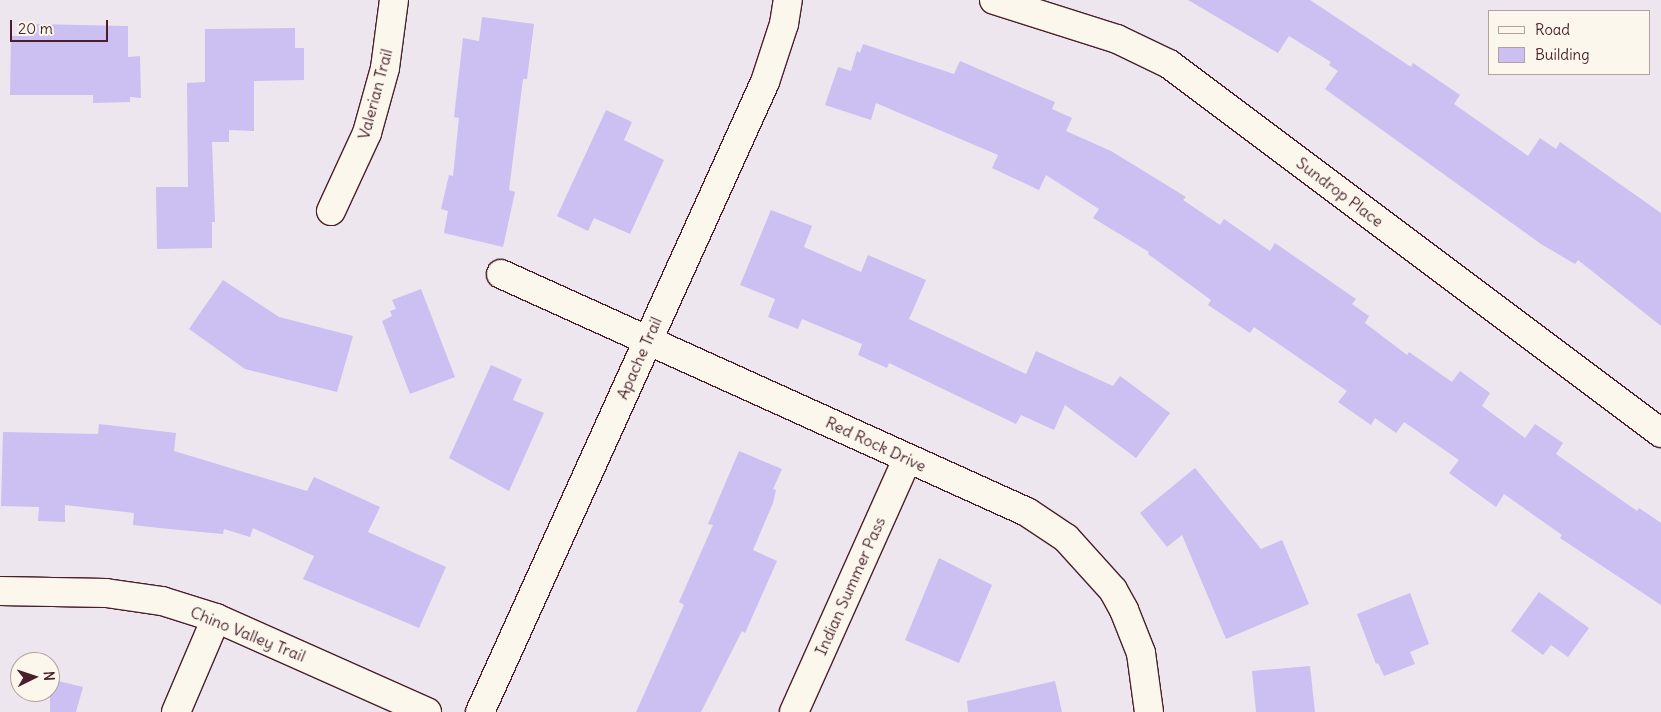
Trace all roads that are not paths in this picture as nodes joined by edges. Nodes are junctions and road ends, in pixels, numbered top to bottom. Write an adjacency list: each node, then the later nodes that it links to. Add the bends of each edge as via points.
1 (394, 0): 4 (street, Valerian Trail, via 385,68 367,133)
2 (788, 0): 6 (street, Apache Trail, via 784,24 765,82)
3 (994, 0): 7 (street, Sundrop Place, via 1117,39 1169,64)
4 (331, 211)
5 (501, 274): 6 (street, Red Rock Drive)
6 (648, 338): 8 (street, Red Rock Drive); 13 (street, Apache Trail)
7 (1661, 433)
8 (907, 459): 14 (street, Indian Summer Pass); 15 (street, Red Rock Drive, via 1028,512 1066,538 1082,554 1113,590 1124,610 1141,653)
9 (0, 591): 10 (street, Chino Valley Trail, via 106,593 162,601)
10 (216, 618): 11 (street); 12 (street, Chino Valley Trail)
11 (176, 712)
12 (427, 712)
13 (480, 712)
14 (794, 712)
15 (1149, 712)

